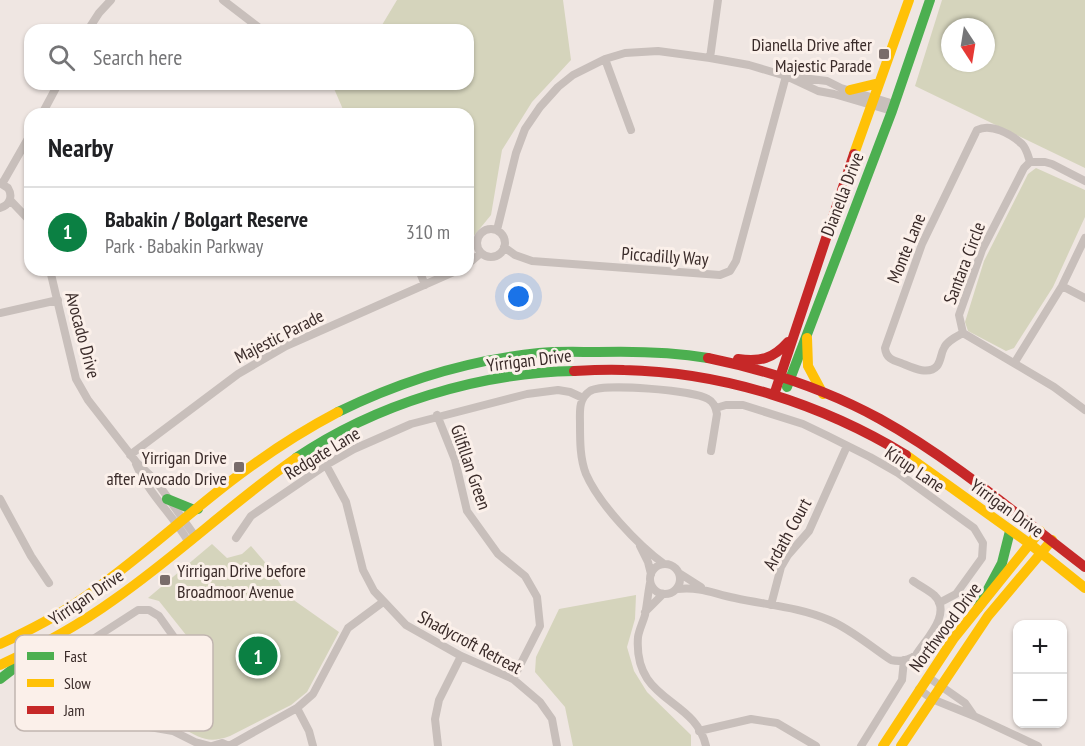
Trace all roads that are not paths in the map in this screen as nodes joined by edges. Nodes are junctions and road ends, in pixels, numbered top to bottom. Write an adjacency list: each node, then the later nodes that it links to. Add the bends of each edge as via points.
1 (111, 0): 6 (street)
2 (223, 0): 7 (street)
3 (718, 0): 8 (street)
4 (909, 0): 11 (main road, Dianella Drive)
5 (930, 0): 15 (main road, Dianella Drive)
6 (92, 24)
7 (254, 24)
8 (710, 58): 9 (street, via 658,51); 10 (street)
9 (605, 59): 17 (street); 25 (street, via 558,87 525,129)
10 (790, 77): 13 (street, via 821,80); 14 (street, via 826,94); 27 (street, Piccadilly Way, via 730,271 713,275 532,261)
11 (879, 83): 13 (main road); 14 (main road, Dianella Drive)
12 (55, 90): 16 (street)
13 (850, 90): 14 (street)
14 (872, 101): 15 (street); 38 (main road, Dianella Drive)
15 (893, 107): 40 (main road, Dianella Drive)
16 (45, 108)
17 (631, 130)
18 (24, 145): 21 (street)
19 (1030, 162): 20 (street, via 1045,162); 39 (street, Santara Circle, via 982,250 959,315); 39 (street, Monte Lane, via 1023,145 1014,139 989,127 977,130 922,244 886,353 893,360 924,371 938,365 948,342)
20 (1085, 181)
21 (1, 184): 22 (street, via 9,190)
22 (10, 200): 23 (street); 24 (street)
23 (0, 208)
24 (24, 215)
25 (497, 230): 27 (street, via 503,235); 28 (street, via 480,233 477,243)
26 (1085, 238): 34 (street)
27 (504, 247): 28 (street, via 495,256)
28 (481, 253): 29 (street)
29 (474, 259)
30 (52, 276): 36 (street, Avocado Drive)
31 (421, 276): 33 (street)
32 (445, 276): 33 (street, Majestic Parade)
33 (425, 285): 52 (street, Majestic Parade, via 276,352 238,374)
34 (1062, 286): 35 (street); 42 (street)
35 (1085, 298)
36 (58, 300): 37 (street); 52 (street, Avocado Drive, via 76,379)
37 (0, 313)
38 (795, 330): 41 (main road, via 781,351 760,362 684,349); 43 (main road, Dianella Drive)
39 (963, 333): 42 (street, Santara Circle)
40 (807, 334): 43 (main road, Dianella Drive); 44 (main road, via 808,366)
41 (663, 352): 43 (main road, Yirrigan Drive, via 708,358); 57 (main road, Yirrigan Drive, via 539,353 490,360 396,386 301,432)
42 (1015, 362): 48 (street, Santara Circle)
43 (784, 379): 44 (main road, Yirrigan Drive); 45 (main road, Dianella Drive)
44 (823, 394): 60 (main road, Yirrigan Drive, via 878,418 920,443)
45 (778, 396): 59 (main road, Yirrigan Drive, via 883,441); 61 (main road, Yirrigan Drive, via 726,381 624,368 495,379 426,397 339,433 278,471)
46 (584, 398): 47 (street, via 598,388 612,387 685,393 708,399); 49 (street, Redgate Lane, via 558,390); 64 (street, via 580,405 580,442 587,475 599,496)
47 (716, 408): 50 (street, Kirup Lane, via 743,405 802,424); 51 (street)
48 (1085, 410)
49 (437, 415): 54 (street, Redgate Lane, via 354,448); 96 (street, Gilfillan Green, via 455,460 467,511 498,554 525,576 537,597 540,626)
50 (847, 446): 79 (street, Kirup Lane, via 898,473 974,528 979,536 984,550 982,558 956,594); 80 (street, Ardath Court, via 809,531 781,567)
51 (711, 451)
52 (130, 454): 53 (street, Avocado Drive)
53 (137, 463): 56 (street, Avocado Drive, via 156,481); 58 (street, Avocado Drive, via 145,484)
54 (326, 465): 62 (street, Redgate Lane, via 251,516); 78 (street, Shadycroft Retreat, via 346,502 363,570)
55 (0, 499): 72 (street)
56 (167, 499): 57 (main road, via 194,510); 58 (street, Avocado Drive)
57 (198, 508): 58 (main road, Yirrigan Drive)
58 (181, 522): 61 (street, Avocado Drive); 83 (main road, Yirrigan Drive, via 85,597)
59 (1010, 531): 65 (main road, Yirrigan Drive); 81 (main road, via 1002,567)
60 (1040, 531): 63 (main road, Yirrigan Drive); 65 (main road, Northwood Drive)
61 (191, 538): 84 (main road, Yirrigan Drive, via 94,615)
62 (236, 538)
63 (1052, 540): 66 (main road, Northwood Drive); 68 (main road, Yirrigan Drive)
64 (638, 542): 67 (street); 70 (street)
65 (1030, 544): 66 (main road, Yirrigan Drive); 81 (main road, Northwood Drive)
66 (1041, 554): 74 (main road, Yirrigan Drive); 97 (main road, Northwood Drive, via 988,616)
67 (664, 564): 69 (street); 70 (street)
68 (1085, 567)
69 (679, 573): 75 (street); 76 (street)
70 (651, 574): 73 (street)
71 (913, 582): 79 (street)
72 (49, 583)
73 (650, 583): 77 (street); 82 (street)
74 (1085, 588)
75 (676, 589): 76 (street); 77 (street)
76 (707, 590): 80 (street)
77 (663, 594): 82 (street)
78 (383, 602): 89 (street, Shadycroft Retreat, via 406,625); 100 (street, via 348,628 313,694)
79 (939, 603): 91 (street, via 940,618 916,655)
80 (771, 605): 91 (street, via 802,610 832,621 891,660)
81 (978, 608): 94 (main road, Northwood Drive)
82 (645, 612): 103 (street, via 638,636 644,676 657,692 688,714)
83 (19, 635)
84 (60, 635)
85 (99, 635): 86 (street, via 138,610 149,610 159,616)
86 (172, 635)
87 (15, 637): 88 (main road, Yirrigan Drive)
88 (0, 644)
89 (461, 656): 96 (street, Shadycroft Retreat); 107 (street, via 439,700 435,718)
90 (15, 658): 92 (main road, Yirrigan Drive)
91 (904, 660): 111 (street, via 902,680)
92 (0, 665)
93 (15, 667): 95 (main road)
94 (928, 677): 97 (street); 98 (main road, Northwood Drive)
95 (0, 679)
96 (513, 679): 108 (street, Shadycroft Retreat, via 540,702 552,719)
97 (942, 686): 99 (main road, Northwood Drive); 101 (street, via 965,703)
98 (919, 689): 99 (street); 112 (main road, Northwood Drive)
99 (932, 699): 101 (street); 113 (main road, Northwood Drive)
100 (297, 708): 105 (street); 106 (street)
101 (974, 716): 114 (street)
102 (175, 731): 104 (street)
103 (699, 731): 109 (street); 110 (street, via 751,719 777,723)
104 (211, 746): 105 (street)
105 (229, 746)
106 (313, 746)
107 (438, 746)
108 (557, 746)
109 (706, 746)
110 (816, 746)
111 (861, 746)
112 (883, 746)
113 (901, 746)
114 (1038, 746)

